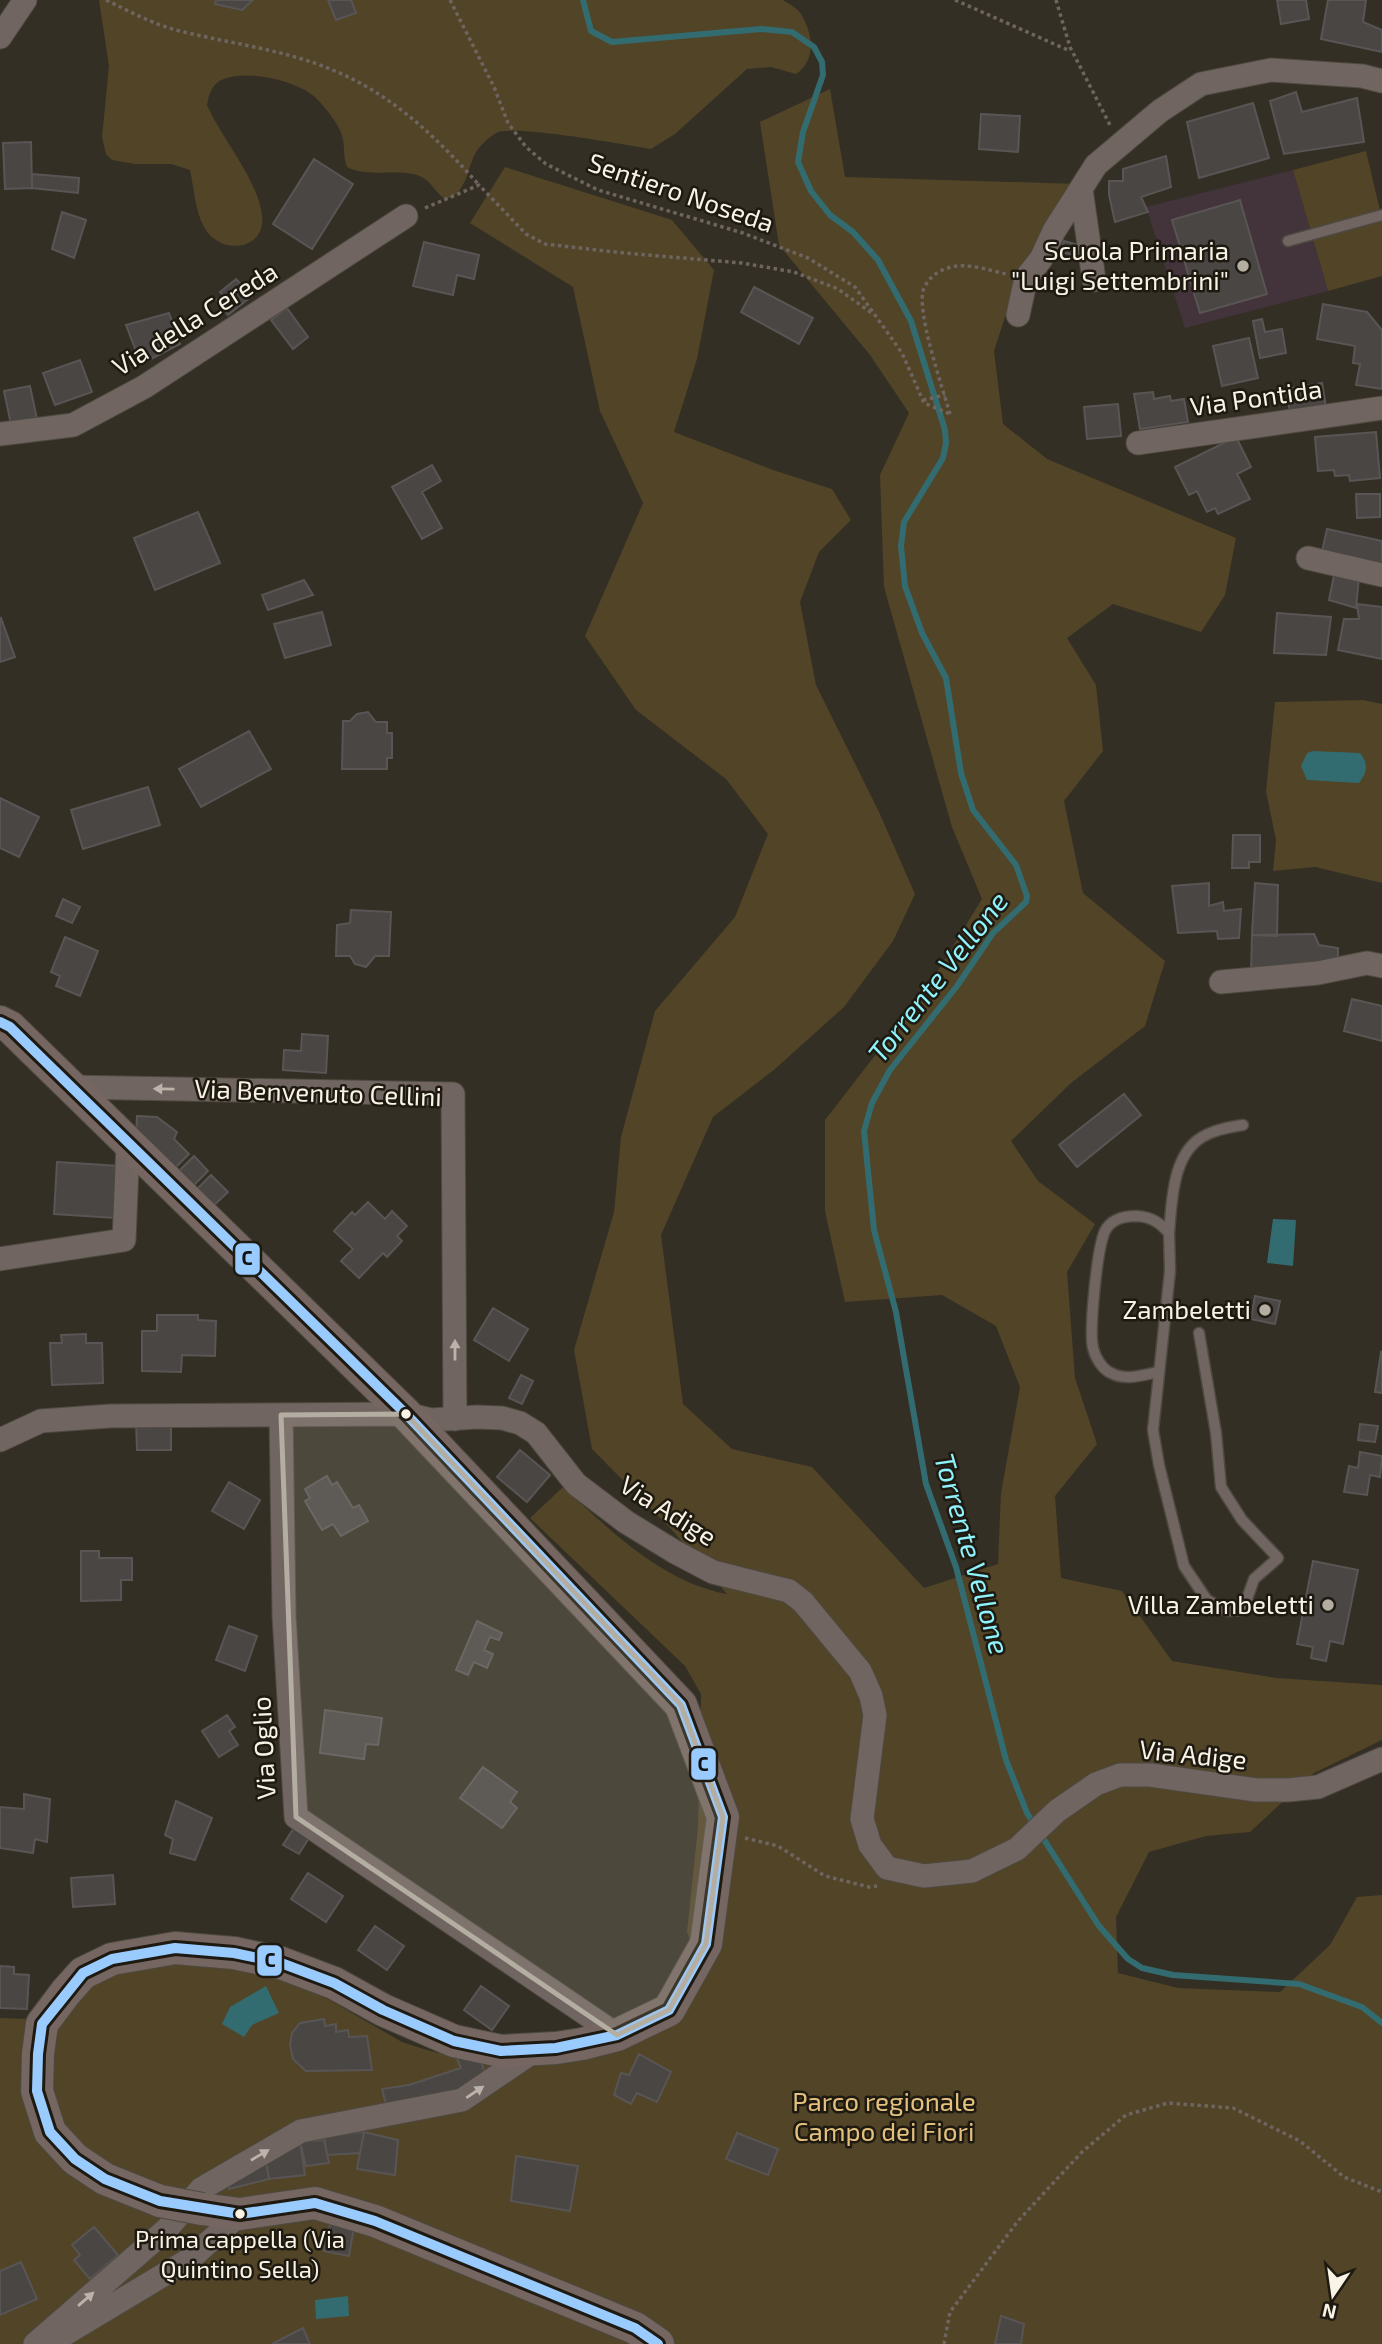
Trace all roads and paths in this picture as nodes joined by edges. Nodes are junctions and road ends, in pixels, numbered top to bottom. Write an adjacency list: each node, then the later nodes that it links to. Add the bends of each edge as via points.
1 (25, 0): 6 (street)
2 (106, 0): 10 (path, via 144,20 278,51 343,75 422,125)
3 (450, 0): 18 (path, Sentiero Noseda, via 508,123 546,164 598,190 743,233 808,258 855,287)
4 (955, 0): 7 (path)
5 (1056, 0): 7 (path)
6 (0, 37)
7 (1072, 52): 9 (path)
8 (1382, 81): 9 (street, via 1271,70 1202,84 1160,110)
9 (1120, 145): 11 (street, via 1096,165)
10 (479, 185): 13 (path); 18 (path, via 526,234 545,244 794,272 838,289)
11 (1081, 189): 15 (street); 16 (street)
12 (1382, 215): 14 (lane)
13 (406, 216): 22 (street, Via della Cereda, via 144,387 73,425)
14 (1288, 240)
15 (1026, 278): 17 (street); 19 (path, via 950,267 932,275 923,290 922,309)
16 (1094, 280)
17 (1018, 316)
18 (877, 318): 20 (path, Sentiero Noseda, via 902,353)
19 (945, 395): 20 (path); 20 (path, via 950,414)
20 (923, 400)
21 (1382, 408): 23 (street, Via Pontida)
22 (0, 434)
23 (1138, 443)
24 (1308, 558): 25 (street)
25 (1382, 575)
26 (1382, 965): 27 (street, via 1367,963 1318,973)
27 (1221, 982)
28 (0, 1022): 29 (street)
29 (71, 1087): 31 (street); 38 (street, Via Benvenuto Cellini, one-way to 29, via 453,1094)
30 (1242, 1125): 32 (lane, via 1204,1135 1188,1148 1177,1174)
31 (128, 1144): 33 (street, via 124,1240); 36 (street)
32 (1169, 1233): 35 (lane, via 1170,1271); 35 (lane, via 1146,1217 1116,1220 1106,1229 1095,1287 1093,1346 1097,1360 1108,1373 1122,1377)
33 (0, 1259)
34 (1199, 1333): 35 (lane, via 1221,1487 1242,1520 1278,1558 1254,1579 1243,1610 1227,1611 1207,1600 1184,1566 1153,1430)
35 (1158, 1372)
36 (406, 1414): 37 (street, Via Adige); 38 (street, Via Adige, via 430,1420); 41 (street, via 681,1705 723,1817)
37 (281, 1415): 39 (street, Via Adige, via 41,1421); 43 (street, Via Oglio, via 284,1616 296,1817)
38 (455, 1419): 40 (street, Via Adige, via 477,1416 520,1423 536,1433 576,1484 626,1522 713,1572 789,1591 803,1602 860,1671 871,1696 875,1715 862,1819 870,1845 887,1868 924,1876 972,1871 1017,1849 1057,1811 1096,1784 1121,1775 1288,1790 1318,1787)
39 (0, 1440)
40 (1382, 1759)
41 (721, 1832): 42 (path, via 778,1846 825,1876 869,1888); 43 (street, via 706,1944 669,2010)
42 (883, 1885)
43 (617, 2035): 44 (street)
44 (537, 2049): 46 (street, bridge, via 501,2051 454,2041 334,1983 281,1963 234,1953 175,1948 112,1959 83,1973 42,2024 37,2091 50,2132 75,2159 105,2179 160,2201); 47 (street, one-way to 44, via 167,2229 201,2189 301,2131 462,2100)
45 (1382, 2192): 50 (path, via 1344,2177 1300,2141 1233,2108 1168,2104 1126,2115 1083,2152 1018,2221 950,2312)
46 (240, 2214): 48 (street, via 190,2259); 49 (street, via 315,2203 375,2221 635,2328)
47 (35, 2344)
48 (46, 2344)
49 (658, 2344)
50 (944, 2344)

